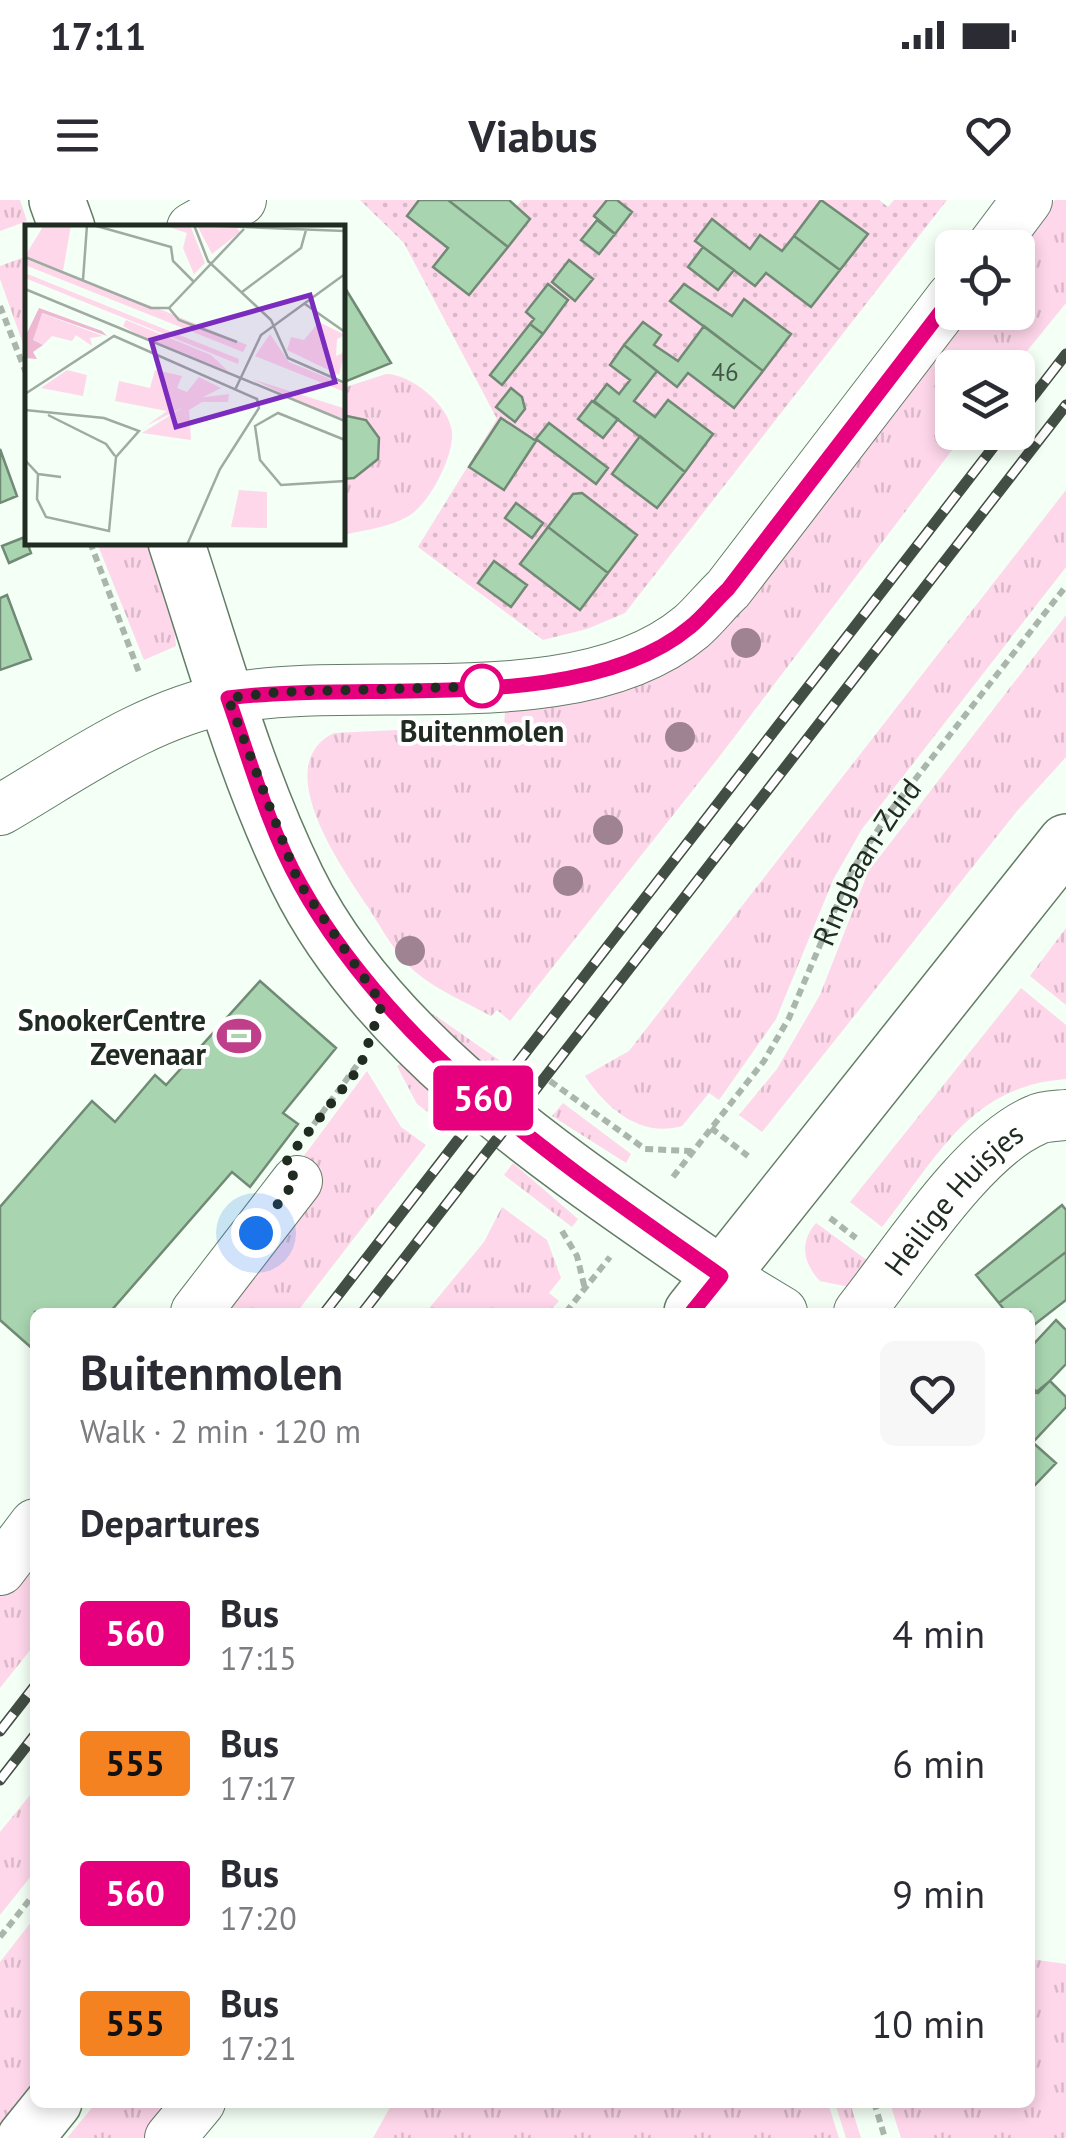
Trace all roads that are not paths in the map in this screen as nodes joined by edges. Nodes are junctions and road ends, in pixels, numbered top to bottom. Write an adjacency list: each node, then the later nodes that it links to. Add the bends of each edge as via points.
1 (57, 200): 4 (street)
2 (240, 200): 5 (street)
3 (1028, 200): 6 (street)
4 (67, 225)
5 (197, 225)
6 (1005, 230)
7 (935, 319): 9 (street, via 728,589 689,629 646,653 598,672 534,684)
8 (177, 545): 9 (street)
9 (228, 698): 10 (street, via 158,718); 14 (street, via 298,881 382,1004)
10 (0, 810)
11 (1066, 842): 14 (street)
12 (1066, 1115): 17 (street, Heilige Huisjes, via 1038,1118 1004,1138)
13 (296, 1180): 15 (street)
14 (707, 1294): 16 (street)
15 (199, 1308)
16 (765, 1308)
17 (861, 1308)
18 (30, 1531): 19 (street)
19 (0, 1570)
20 (49, 2108): 22 (street)
21 (195, 2108): 23 (street)
22 (24, 2138)
23 (170, 2138)

